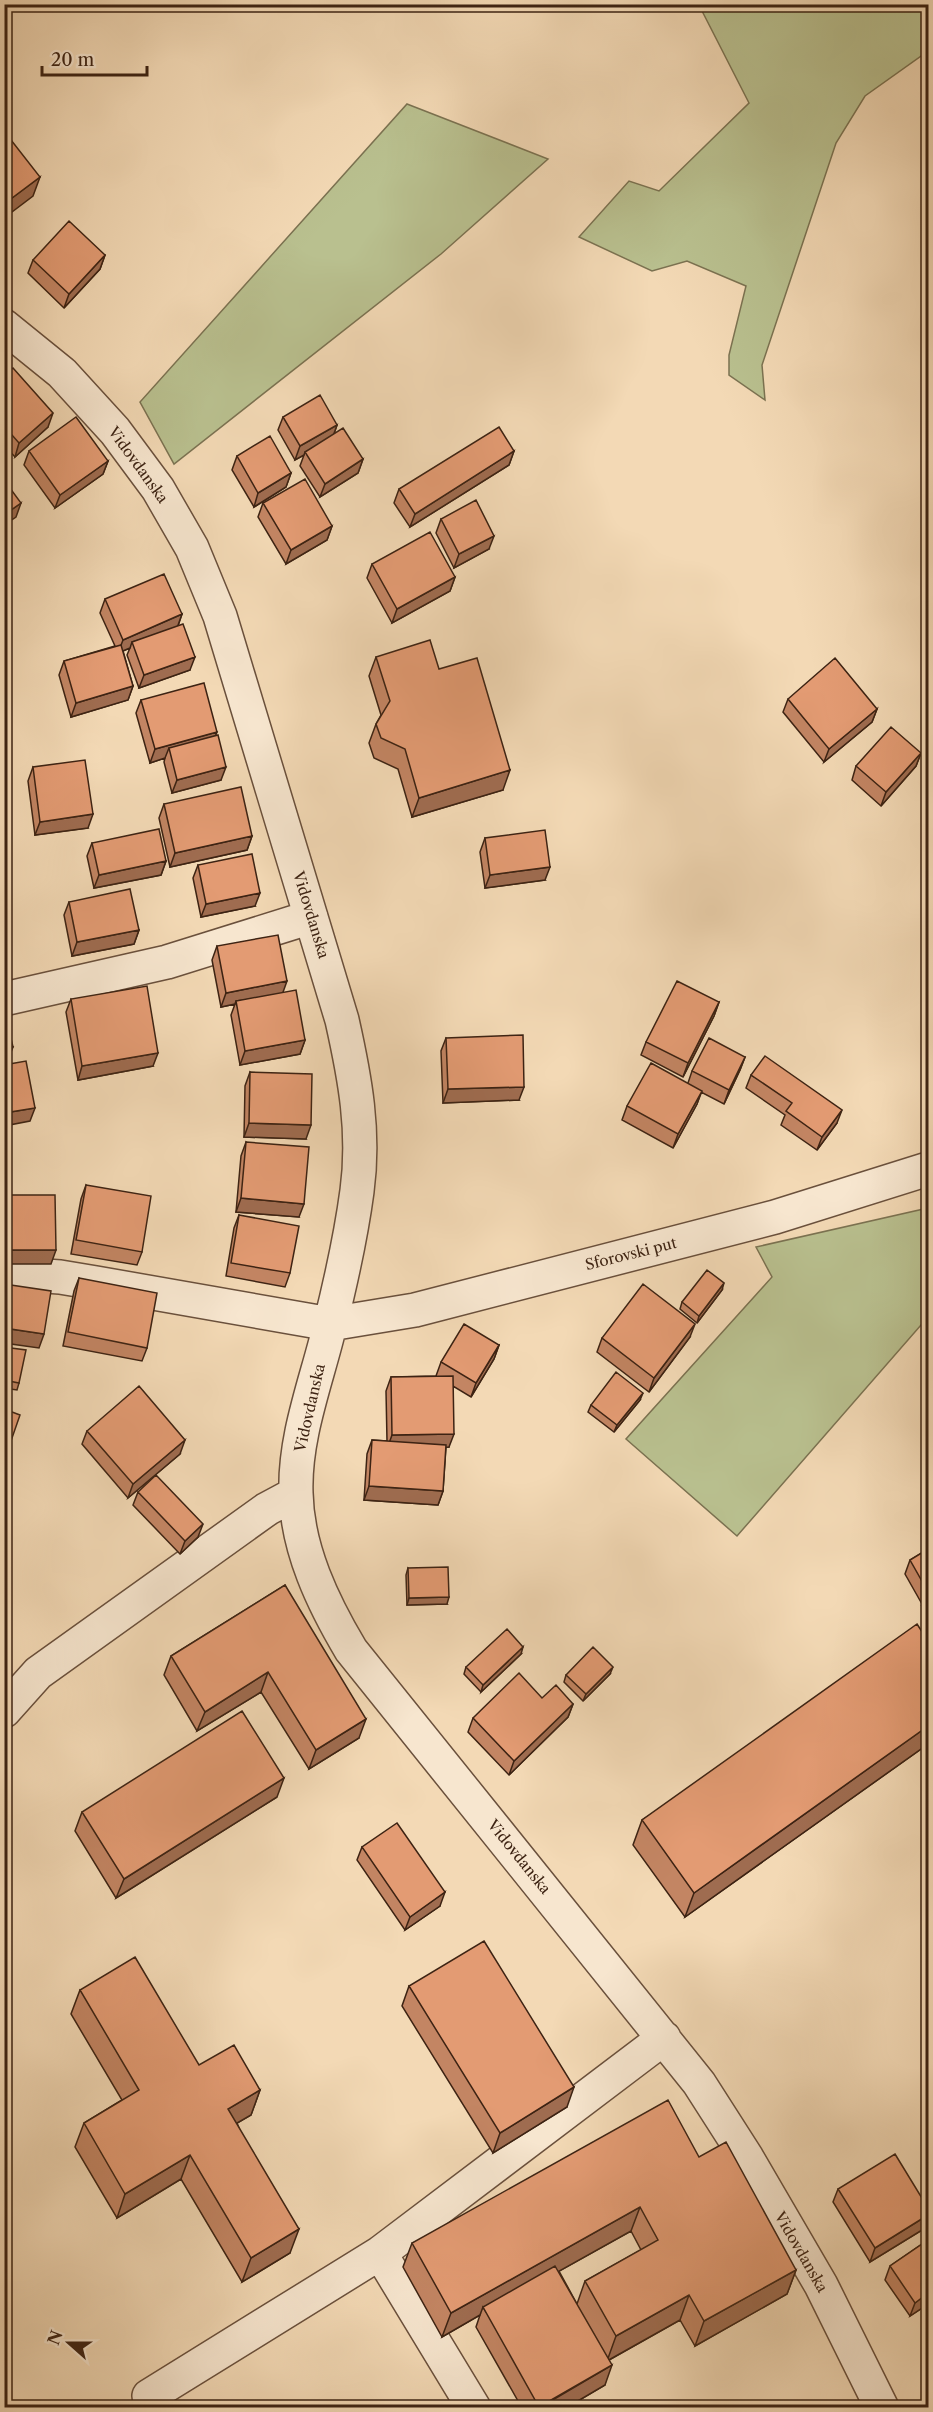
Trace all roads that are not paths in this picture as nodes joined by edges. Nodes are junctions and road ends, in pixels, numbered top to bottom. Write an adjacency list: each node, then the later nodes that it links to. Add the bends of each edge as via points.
1 (4, 326): 2 (street, Vidovdanska, via 62,373 116,431 159,489 192,549 220,616)
2 (311, 917): 3 (street, via 167,962); 6 (street, Vidovdanska, via 342,1020 357,1087 361,1147 357,1191)
3 (4, 999)
4 (928, 1169): 6 (street, Sforovski put, via 775,1217 415,1310)
5 (4, 1273): 6 (street, Sforovski put, via 96,1282)
6 (330, 1324): 7 (street, Vidovdanska, via 307,1411)
7 (296, 1494): 8 (street, via 267,1509 38,1673); 9 (street, Vidovdanska, via 305,1552 332,1617 351,1650)
8 (4, 1711)
9 (664, 2038): 10 (street); 13 (street, Vidovdanska, via 699,2083 747,2158 821,2285)
10 (380, 2253): 11 (street, via 149,2396); 12 (street)
11 (155, 2408)
12 (474, 2408)
13 (882, 2408)

